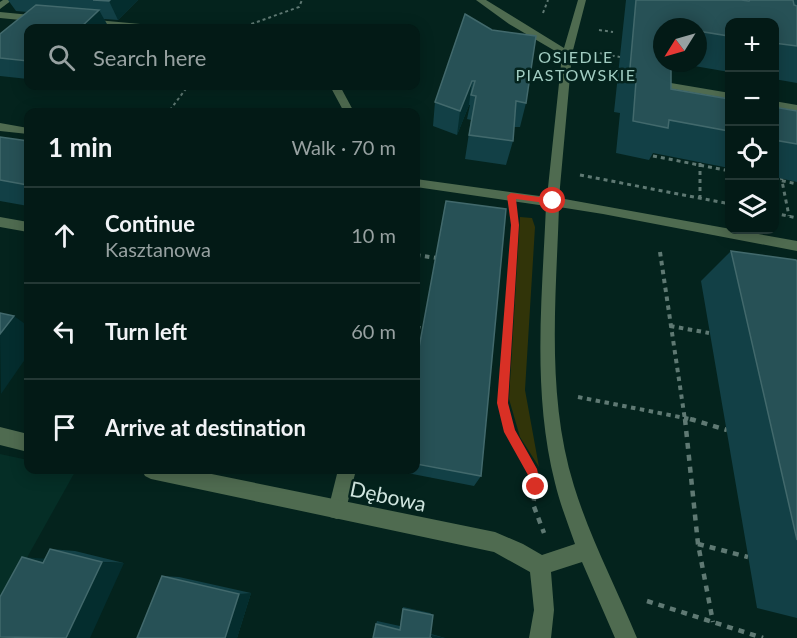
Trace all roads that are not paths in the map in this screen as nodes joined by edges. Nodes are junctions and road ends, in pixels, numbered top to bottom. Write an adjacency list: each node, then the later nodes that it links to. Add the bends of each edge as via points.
1 (8, 0): 4 (street)
2 (480, 0): 9 (street)
3 (582, 0): 9 (street)
4 (0, 6)
5 (0, 15): 6 (street)
6 (46, 19)
7 (81, 22): 8 (street)
8 (104, 24)
9 (567, 54): 19 (street)
10 (666, 85): 12 (street)
11 (337, 90): 14 (street)
12 (725, 95)
13 (779, 105): 15 (street)
14 (347, 108)
15 (797, 108)
16 (2, 129): 17 (street)
17 (24, 130)
18 (420, 184): 19 (street)
19 (553, 201): 22 (street); 28 (street, via 548,382 564,484)
20 (0, 222): 21 (street)
21 (24, 226)
22 (797, 246)
23 (0, 436): 24 (street)
24 (24, 442)
25 (171, 474): 27 (street, Dębowa)
26 (346, 474): 27 (street)
27 (338, 510): 29 (street, Dębowa, via 495,542)
28 (587, 550): 29 (street); 31 (street)
29 (547, 563): 30 (street)
30 (540, 638)
31 (626, 638)

